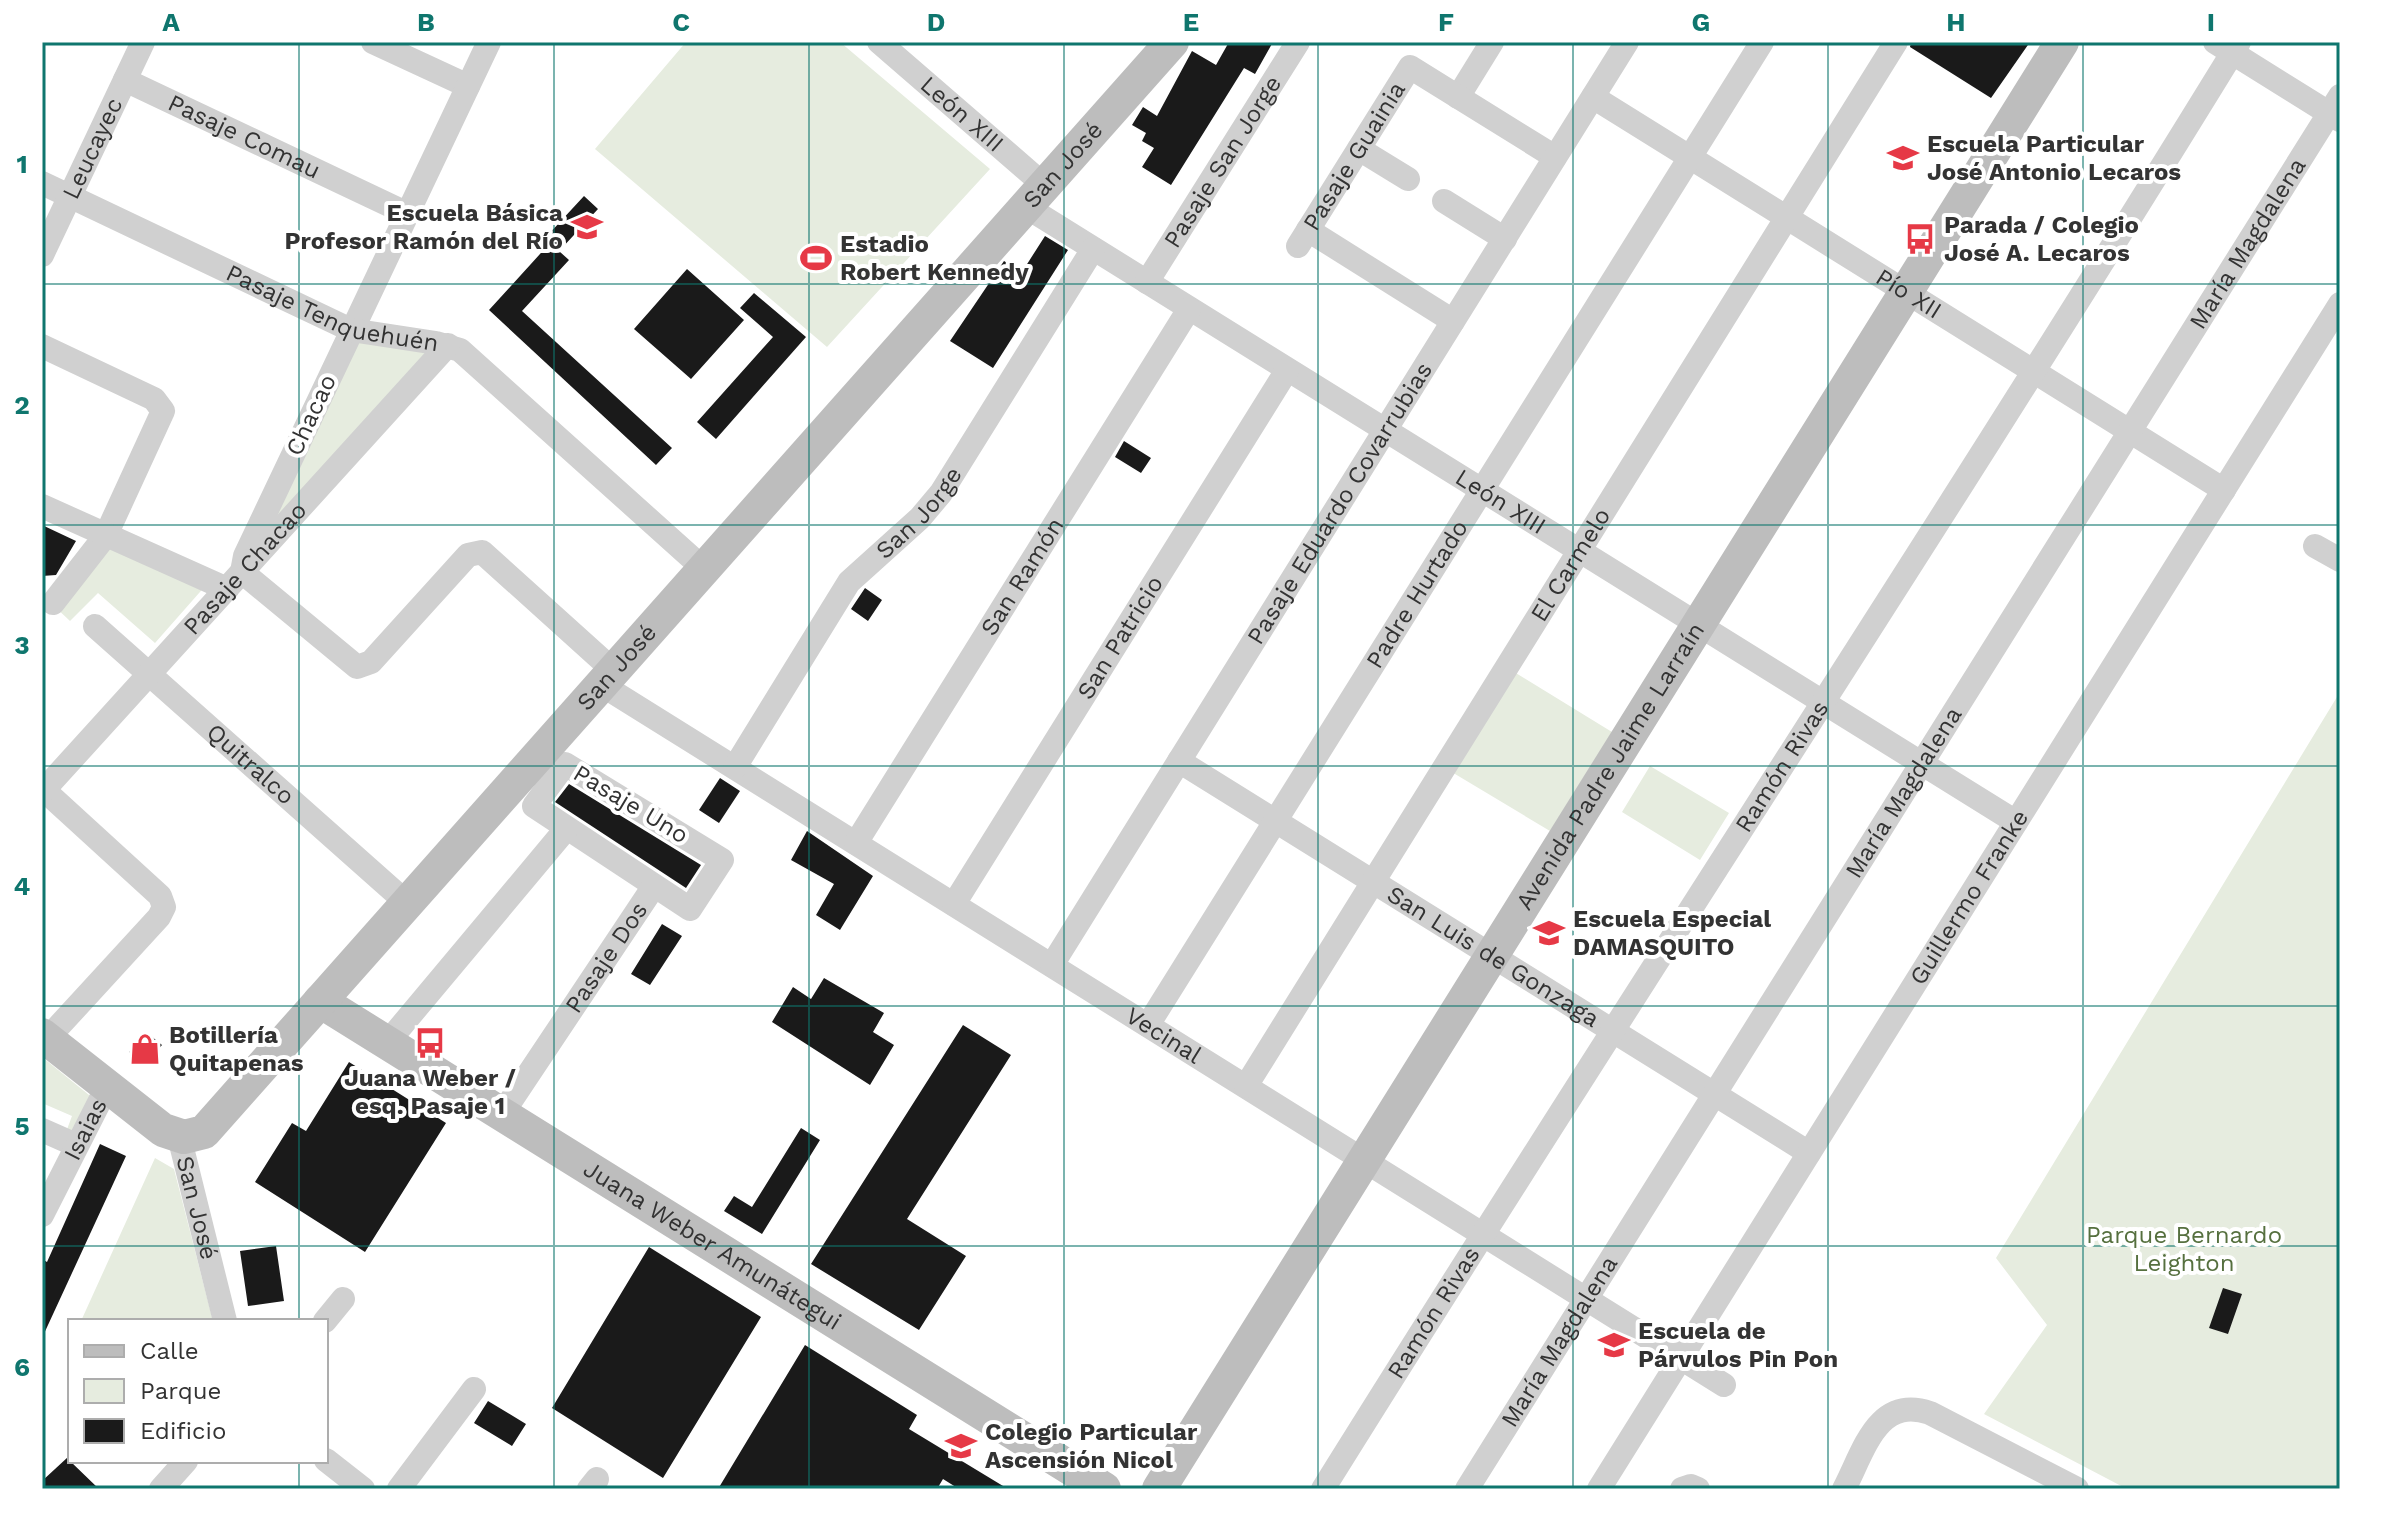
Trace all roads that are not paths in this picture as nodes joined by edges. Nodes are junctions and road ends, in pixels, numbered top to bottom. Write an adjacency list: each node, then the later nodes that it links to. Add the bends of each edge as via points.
1 (143, 42): 13 (street, Leucayec)
2 (373, 42): 14 (street)
3 (489, 42): 14 (street, Chacao)
4 (879, 42): 24 (street, León XIII)
5 (1172, 42): 24 (street, San José)
6 (1298, 42): 31 (street, Pasaje San Jorge)
7 (1492, 42): 15 (street)
8 (1627, 42): 16 (street, Pasaje Eduardo Covarrubias)
9 (1762, 42): 20 (street, Padre Hurtado)
10 (1896, 42): 27 (street, El Carmelo)
11 (2062, 42): 32 (street, Avenida Padre Jaime Larraín)
12 (2229, 46): 17 (street); 40 (street, Ramón Rivas)
13 (125, 80): 23 (street, Leucayec); 26 (street, Pasaje Comau)
14 (468, 86): 26 (street, Chacao)
15 (1458, 97): 18 (street, Pasaje Guainia, via 1410,67); 19 (street)
16 (1593, 97): 19 (street, Pasaje Eduardo Covarrubias); 20 (street, Pío XII)
17 (2336, 110): 42 (street, María Magdalena)
18 (1359, 149): 21 (street); 35 (street, Pasaje Guainia, via 1303,238)
19 (1555, 157): 28 (street, Pasaje Eduardo Covarrubias)
20 (1690, 157): 27 (street, Pío XII); 44 (street, Padre Hurtado)
21 (1408, 179)
22 (42, 183): 23 (street, Pasaje Tenquehuén)
23 (70, 196): 30 (street, Leucayec); 36 (street, Pasaje Tenquehuén)
24 (1035, 196): 29 (street, León XIII); 50 (street, San José)
25 (1444, 201): 28 (street)
26 (406, 213): 36 (street, Chacao)
27 (1787, 217): 32 (street, Pío XII); 48 (street, El Carmelo)
28 (1505, 239): 35 (street, Pasaje Eduardo Covarrubias)
29 (1093, 249): 31 (street, León XIII); 60 (street, San Jorge, via 941,493 849,582)
30 (42, 255)
31 (1147, 282): 34 (street, León XIII)
32 (1906, 292): 40 (street, Pío XII); 53 (street, Avenida Padre Jaime Larraín)
33 (2340, 304): 43 (street, Guillermo Franke)
34 (1189, 309): 39 (street, León XIII); 65 (street, San Ramón)
35 (1453, 321): 41 (street, Pasaje Eduardo Covarrubias)
36 (351, 330): 37 (street, Pasaje Tenquehuén); 51 (street, Chacao)
37 (448, 345): 50 (street, Pasaje Tenquehuén, via 469,357); 51 (street, Pasaje Chacao)
38 (42, 346): 46 (street, via 159,402 161,416)
39 (1287, 370): 41 (street, León XIII); 69 (street, San Patricio)
40 (2033, 371): 42 (street, Pío XII); 57 (street, Ramón Rivas)
41 (1385, 431): 44 (street, León XIII); 58 (street, Pasaje Eduardo Covarrubias)
42 (2130, 431): 43 (street, Pío XII); 59 (street, María Magdalena)
43 (2224, 490): 63 (street, Guillermo Franke)
44 (1482, 491): 48 (street, León XIII); 62 (street, Padre Hurtado)
45 (42, 506): 46 (street)
46 (106, 535): 51 (street); 52 (street)
47 (2315, 546): 49 (street)
48 (1579, 551): 53 (street, León XIII); 66 (street, El Carmelo)
49 (2340, 560)
50 (704, 569): 56 (street, San José)
51 (234, 580): 55 (street, Pasaje Chacao); 56 (street, Vecinal, via 357,667 371,662 468,555 482,552)
52 (53, 603)
53 (1698, 625): 57 (street, León XIII); 70 (street, Avenida Padre Jaime Larraín)
54 (95, 626): 55 (street, Quitralco)
55 (149, 674): 61 (street, Pasaje Chacao); 68 (street, Quitralco)
56 (608, 678): 60 (street, Vecinal); 68 (street, San José)
57 (1824, 704): 59 (street, León XIII); 74 (street, Ramón Rivas)
58 (1179, 761): 62 (street, San Luis de Gonzaga); 71 (street, Pasaje Eduardo Covarrubias)
59 (1922, 764): 63 (street, León XIII); 79 (street, María Magdalena)
60 (735, 767): 65 (street, Vecinal)
61 (43, 791): 75 (street, via 160,896 164,907)
62 (1276, 821): 66 (street, San Luis de Gonzaga); 73 (street, Padre Hurtado)
63 (2016, 822): 84 (street, Guillermo Franke)
64 (566, 829): 67 (street, Pasaje Dos); 67 (street, Pasaje Uno, via 534,806 565,764 722,860 690,909); 76 (street)
65 (856, 843): 69 (street, Vecinal)
66 (1373, 881): 70 (street, San Luis de Gonzaga); 77 (street, El Carmelo)
67 (654, 886): 80 (street, Pasaje Dos)
68 (407, 903): 72 (street, San José)
69 (954, 904): 71 (street, Vecinal)
70 (1492, 956): 74 (street, San Luis de Gonzaga); 85 (street, Avenida Padre Jaime Larraín)
71 (1052, 965): 73 (street, Vecinal)
72 (320, 1001): 76 (street, Juana Weber Amunátegui); 82 (street, San José, via 204,1132)
73 (1148, 1025): 77 (street, Vecinal)
74 (1613, 1031): 79 (street, San Luis de Gonzaga); 87 (street, Ramón Rivas)
75 (45, 1037): 78 (street)
76 (387, 1043): 80 (street, Juana Weber Amunátegui)
77 (1246, 1086): 85 (street, Vecinal)
78 (107, 1087): 82 (street, via 163,1130); 83 (street, Isaias)
79 (1715, 1094): 84 (street, San Luis de Gonzaga); 89 (street, María Magdalena)
80 (502, 1114): 100 (street, Juana Weber Amunátegui)
81 (42, 1130): 83 (street)
82 (179, 1136): 90 (street, San José)
83 (76, 1145): 86 (street, Isaias)
84 (1809, 1153): 92 (street, Guillermo Franke)
85 (1364, 1160): 87 (street, Vecinal); 101 (street, Avenida Padre Jaime Larraín)
86 (42, 1215)
87 (1482, 1234): 89 (street, Vecinal); 102 (street, Ramón Rivas)
88 (343, 1299): 91 (street)
89 (1586, 1299): 92 (street, Vecinal); 103 (street, María Magdalena)
90 (225, 1319)
91 (327, 1319)
92 (1681, 1358): 93 (street, Vecinal); 104 (street, Guillermo Franke)
93 (1724, 1385)
94 (474, 1389): 99 (street)
95 (328, 1462): 98 (street)
96 (184, 1463): 97 (street)
97 (161, 1489)
98 (363, 1489)
99 (399, 1489)
100 (1104, 1489)
101 (1159, 1489)
102 (1323, 1489)
103 (1467, 1489)
104 (1599, 1489)
105 (1844, 1489): 106 (street, via 1881,1420 1910,1409 1930,1413)
106 (2077, 1489)

